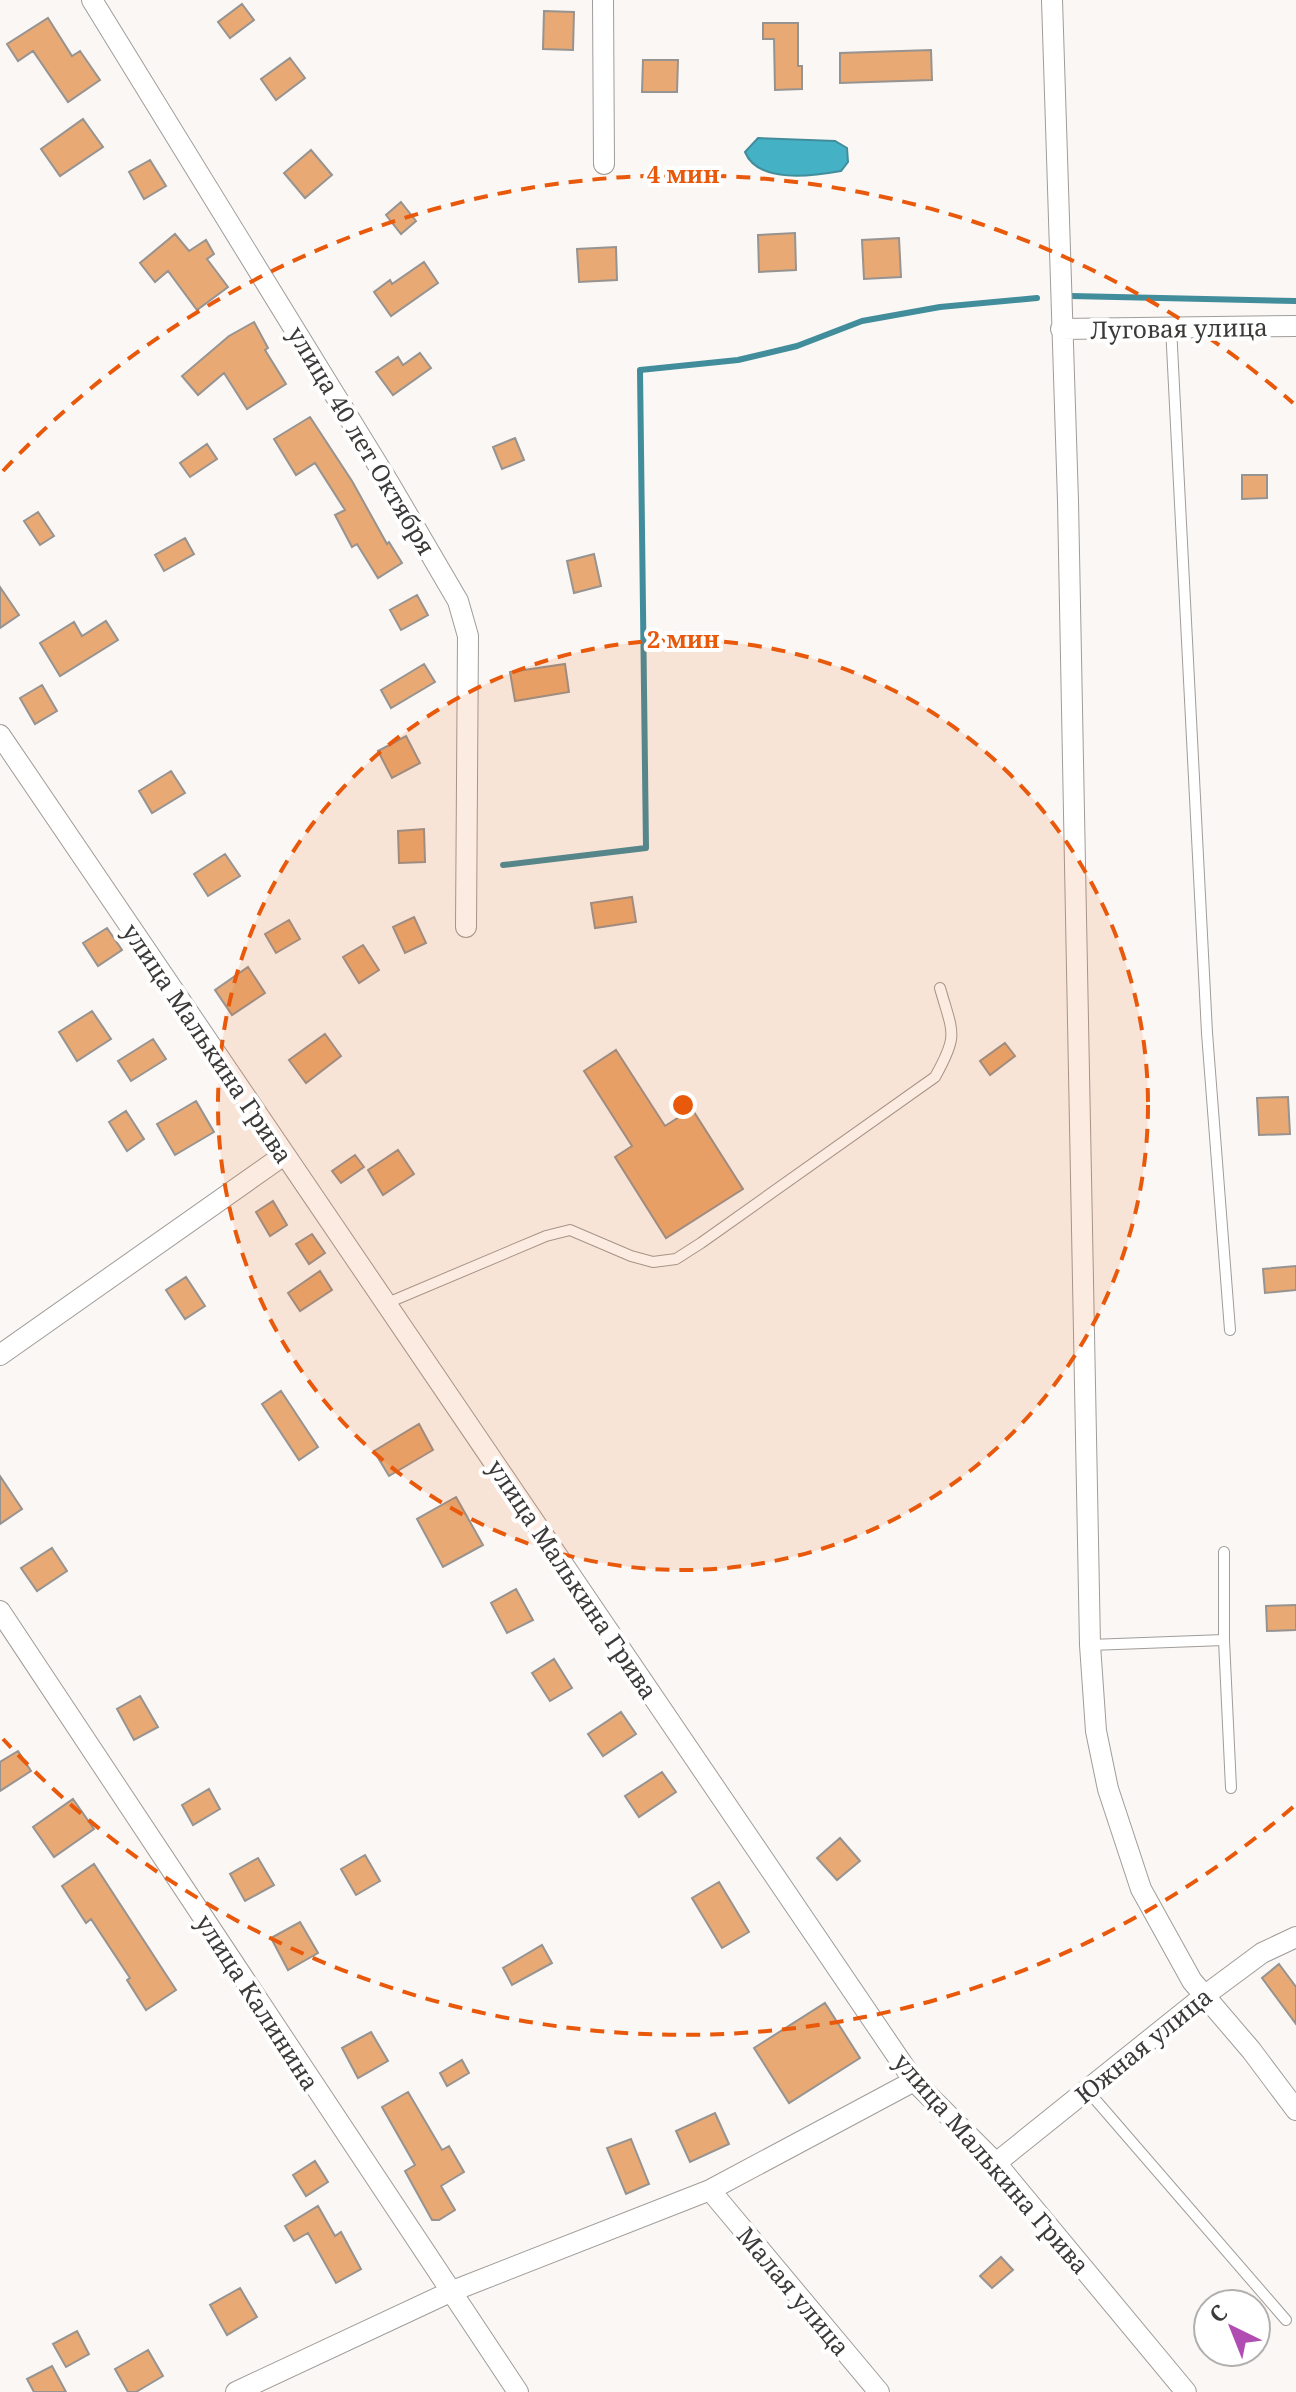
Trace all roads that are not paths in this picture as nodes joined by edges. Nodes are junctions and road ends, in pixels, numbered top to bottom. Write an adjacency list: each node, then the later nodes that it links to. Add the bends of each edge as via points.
1 (92, 0): 9 (street, улица 40 лет Октября, via 458,601 468,636)
2 (603, 0): 4 (street)
3 (1052, 0): 7 (street)
4 (604, 164)
5 (1296, 326): 6 (street, Луговая улица)
6 (1171, 327): 7 (street, Луговая улица); 13 (lane, via 1207,1033)
7 (1061, 329): 18 (street)
8 (0, 735): 11 (street, улица Малькина Грива)
9 (466, 927)
10 (940, 988): 12 (lane, via 953,1036 935,1077 676,1259 653,1262 631,1256 570,1230)
11 (284, 1155): 12 (street, улица Малькина Грива); 14 (street)
12 (385, 1304): 22 (street, улица Малькина Грива)
13 (1230, 1330)
14 (0, 1355)
15 (1224, 1552): 17 (lane)
16 (0, 1611): 27 (street, улица Калинина)
17 (1224, 1640): 18 (lane); 19 (lane)
18 (1090, 1645): 21 (street, via 1096,1731 1113,1803 1141,1889)
19 (1231, 1788)
20 (1296, 1937): 21 (street, Южная улица, via 1262,1953)
21 (1204, 1996): 23 (street, Южная улица); 24 (street)
22 (914, 2081): 25 (street, улица Малькина Грива); 26 (street)
23 (1087, 2090): 25 (street, Южная улица); 28 (lane)
24 (1296, 2110)
25 (996, 2163): 32 (street, улица Малькина Грива)
26 (710, 2190): 27 (street); 31 (street, Малая улица)
27 (450, 2292): 29 (street); 30 (street, улица Калинина)
28 (1286, 2320)
29 (236, 2392)
30 (518, 2392)
31 (879, 2392)
32 (1186, 2392)

